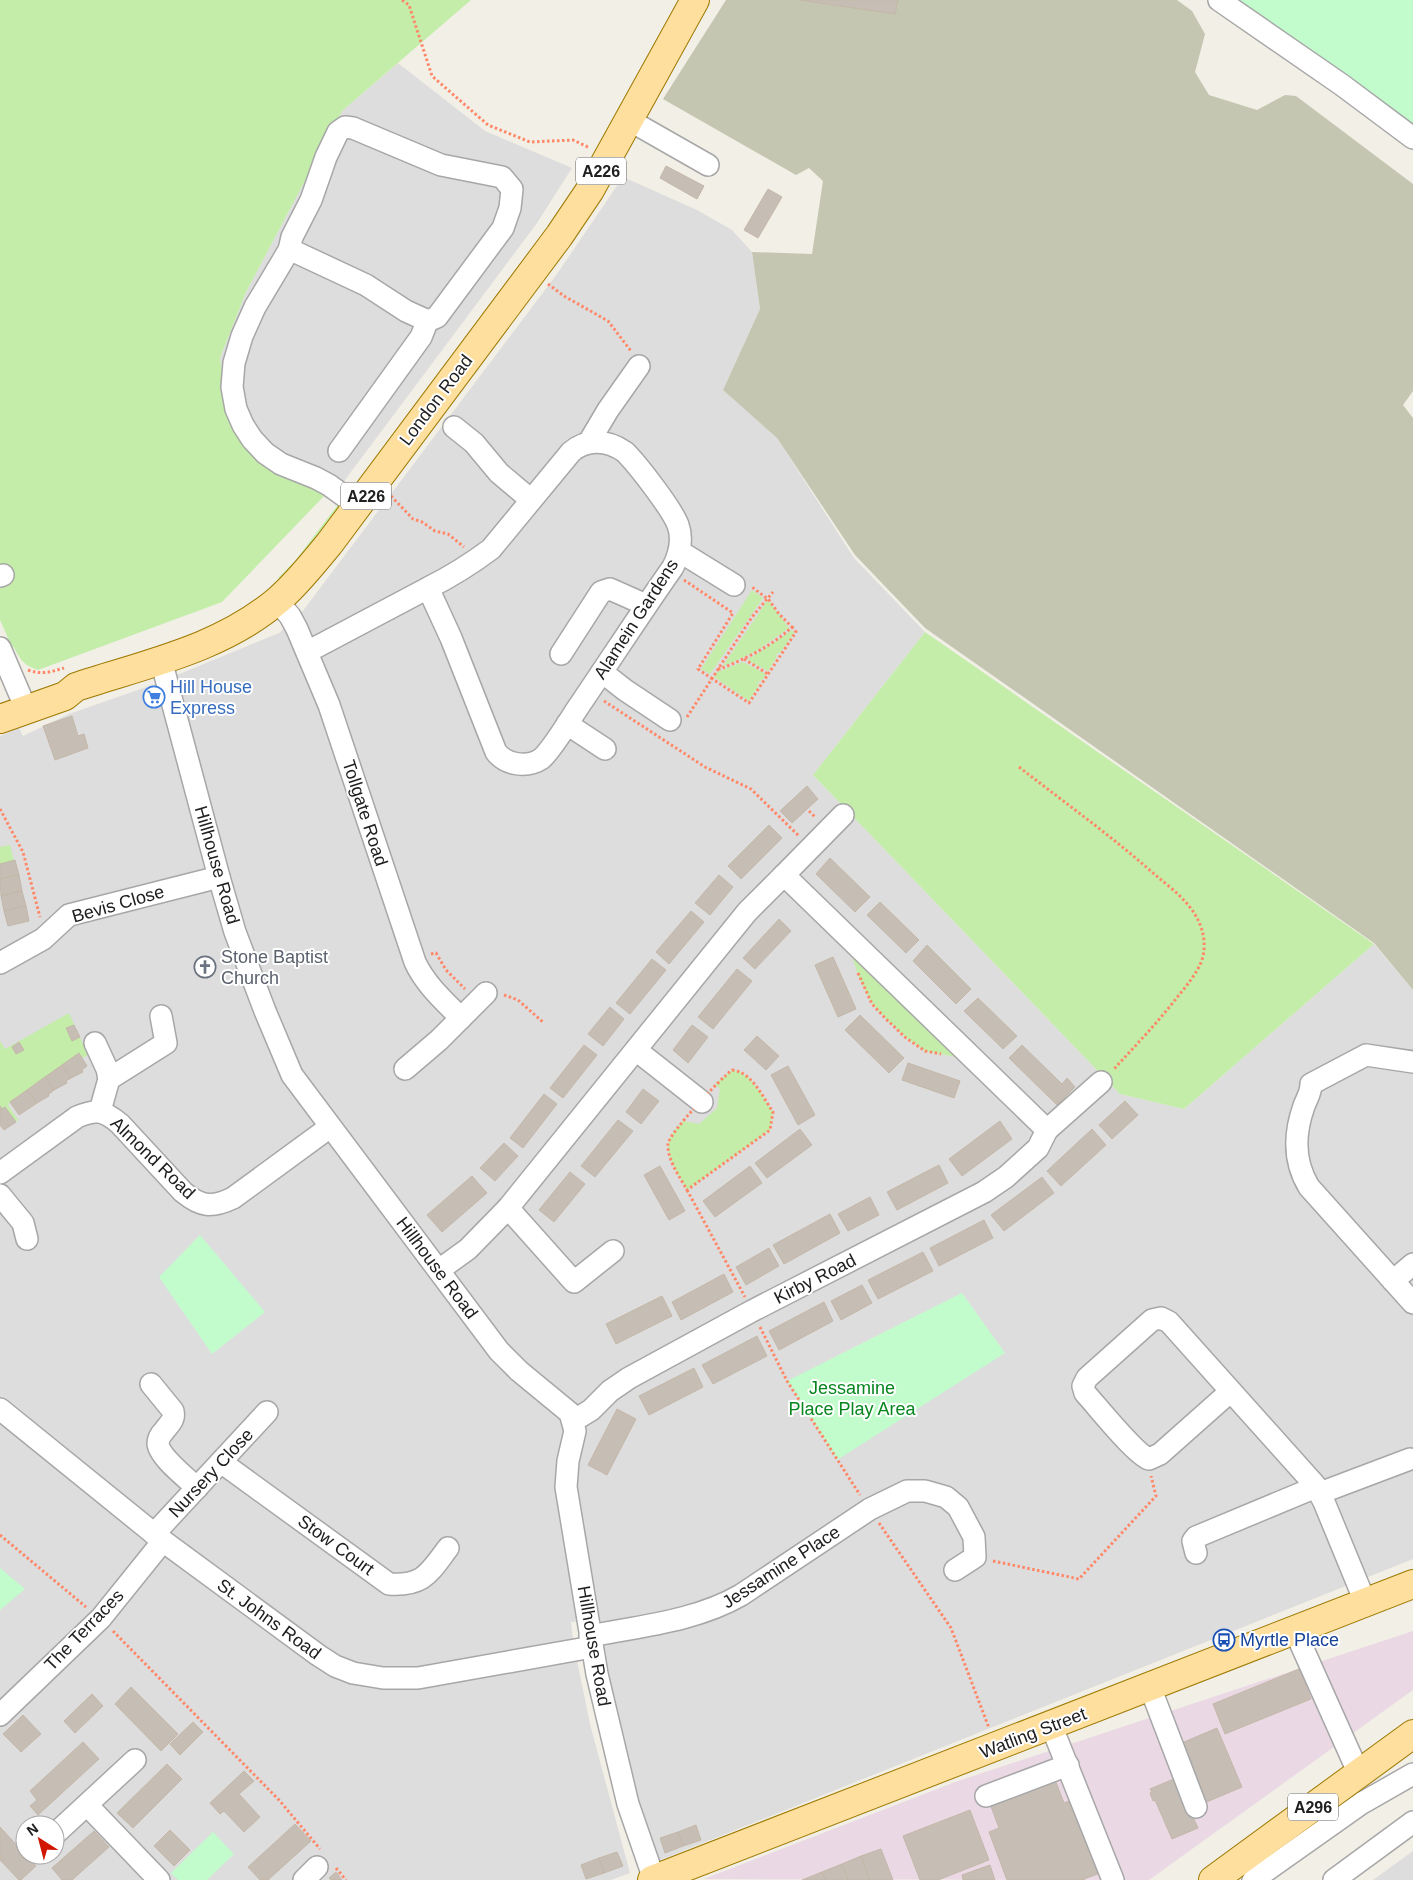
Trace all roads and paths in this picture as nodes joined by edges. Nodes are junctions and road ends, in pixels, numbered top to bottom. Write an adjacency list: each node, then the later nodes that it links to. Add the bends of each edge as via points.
1 (402, 0): 6 (path, via 409,5 432,76 488,125 530,142 573,140)
2 (695, 0): 4 (main road, London Road / A226)
3 (1219, 0): 5 (street)
4 (629, 120): 7 (street); 17 (main road, London Road / A226, via 590,190 559,236)
5 (1413, 138)
6 (591, 148)
7 (708, 165)
8 (289, 249): 10 (street, via 366,285); 10 (street, via 338,132 345,127 441,164 502,177 513,190 503,228 437,317); 17 (street, via 255,307 239,344 232,374 236,409 248,433 269,457 322,481)
9 (545, 282): 11 (path, via 608,321 640,362)
10 (425, 320): 14 (street, via 421,337)
11 (639, 366): 13 (street)
12 (454, 427): 16 (street, via 474,443 499,474)
13 (589, 442): 16 (street, via 570,452); 19 (street, Alamein Gardens, via 610,444 630,457 676,521 680,535)
14 (339, 451)
15 (387, 493): 18 (path, via 412,519 448,534)
16 (531, 500): 22 (street, via 490,549)
17 (358, 506): 25 (main road, London Road / A226, via 308,570)
18 (467, 550)
19 (679, 551): 21 (street); 26 (street, Alamein Gardens, via 673,567)
20 (678, 576): 36 (path, via 733,613 698,669)
21 (741, 585): 24 (path)
22 (428, 588): 29 (street); 39 (street, Alamein Gardens, via 488,735 500,756 517,764 540,759)
23 (773, 592): 24 (path)
24 (768, 598): 27 (path); 33 (path)
25 (277, 600): 29 (street, Tollgate Road, via 290,616); 32 (main road, London Road / A226, via 248,622 217,639)
26 (646, 605): 30 (street, via 610,589 601,592); 35 (street, Alamein Gardens)
27 (792, 627): 31 (path); 34 (path, via 796,632)
28 (0, 648): 37 (street)
29 (307, 652): 54 (street, Tollgate Road, via 339,734 415,962 428,984)
30 (561, 654)
31 (744, 659): 33 (path); 34 (path)
32 (161, 660): 37 (main road, London Road / A226, via 76,687 59,681); 47 (street, Hillhouse Road)
33 (718, 668): 36 (path)
34 (768, 674): 36 (path, via 749,703)
35 (606, 675): 39 (street, Alamein Gardens); 40 (street); 45 (path, via 598,696 674,748 752,790)
36 (711, 678): 40 (path)
37 (16, 701): 38 (main road, London Road / A226)
38 (0, 718)
39 (567, 724): 41 (street)
40 (675, 728)
41 (605, 749)
42 (1019, 767): 62 (path, via 1129,852 1182,898 1200,923 1204,937 1202,960 1194,975 1159,1020)
43 (0, 809): 48 (path, via 23,852 38,914)
44 (843, 815): 46 (street)
45 (802, 839)
46 (784, 874): 57 (street, via 747,912); 66 (street)
47 (219, 877): 48 (street, Bevis Close, via 69,915); 65 (street, Hillhouse Road, via 244,957 283,1056 297,1084)
48 (52, 931): 50 (street, Bevis Close)
49 (428, 955): 52 (path, via 436,953 450,974)
50 (0, 963)
51 (857, 971): 58 (path, via 872,1004 886,1019 925,1051)
52 (485, 994): 54 (street); 55 (path, via 517,999)
53 (161, 1016): 61 (street, via 166,1043)
54 (461, 1018): 60 (street)
55 (544, 1023)
56 (95, 1044): 61 (street)
57 (636, 1050): 63 (street); 70 (street)
58 (942, 1054)
59 (1413, 1062): 75 (street, via 1366,1055 1311,1084 1297,1132 1297,1157 1309,1187)
60 (405, 1069)
61 (109, 1079): 64 (street)
62 (1101, 1082): 66 (street, Kirby Road)
63 (702, 1102): 68 (path, via 671,1135 668,1144 671,1161); 68 (path, via 720,1079 732,1070 738,1071 749,1078 773,1112 772,1122 770,1130)
64 (100, 1112): 65 (street, Almond Road, via 120,1124 183,1192 205,1205 218,1205 233,1198); 67 (street, Almond Road, via 77,1117)
65 (330, 1127): 74 (street, Hillhouse Road)
66 (1047, 1130): 77 (street, Kirby Road, via 1038,1148 1006,1177 978,1196)
67 (0, 1173)
68 (687, 1190): 77 (path)
69 (0, 1195): 71 (street, via 23,1223)
70 (508, 1208): 72 (street, via 574,1282); 74 (street, via 468,1249)
71 (27, 1239)
72 (613, 1251)
73 (1413, 1264): 75 (street)
74 (439, 1270): 82 (street, Hillhouse Road, via 508,1361 567,1409)
75 (1393, 1281): 76 (street)
76 (1413, 1304)
77 (752, 1311): 82 (street, Kirby Road, via 629,1378); 88 (path, via 787,1381)
78 (151, 1384): 86 (street, via 174,1416 173,1422 160,1436 161,1452)
79 (1231, 1391): 83 (street, via 1156,1457); 83 (street, via 1169,1322 1153,1319 1087,1378 1083,1386 1085,1393); 87 (street)
80 (0, 1409): 90 (street, St. Johns Road)
81 (267, 1412): 85 (street, Nursery Close)
82 (573, 1421): 99 (street, Hillhouse Road, via 575,1431 566,1487)
83 (1146, 1458): 93 (path, via 1156,1496 1078,1579)
84 (1410, 1458): 87 (street)
85 (221, 1462): 86 (street, Nursery Close); 91 (street, Stow Court, via 389,1584 407,1585 426,1576)
86 (197, 1488): 90 (street, Nursery Close)
87 (1318, 1490): 92 (street, via 1196,1537 1192,1542); 96 (street)
88 (870, 1509): 93 (street, Jessamine Place, via 907,1491 925,1491 946,1497 958,1507 974,1537); 99 (street, Jessamine Place, via 722,1606); 104 (path, via 951,1628)
89 (0, 1535): 97 (path)
90 (158, 1537): 97 (street, The Terraces); 99 (street, St. Johns Road, via 318,1655 353,1673 383,1678 418,1678)
91 (448, 1548)
92 (1196, 1553)
93 (975, 1557): 94 (street)
94 (955, 1570)
95 (1413, 1584): 96 (main road, Watling Street)
96 (1366, 1604): 98 (main road, Watling Street)
97 (101, 1618): 101 (street, The Terraces); 114 (path, via 279,1800)
98 (1295, 1631): 100 (main road, Watling Street); 107 (street)
99 (591, 1642): 115 (street, Hillhouse Road, via 625,1794)
100 (1150, 1687): 102 (main road, Watling Street); 111 (street)
101 (0, 1715)
102 (1051, 1725): 104 (main road, Watling Street); 106 (street)
103 (1413, 1734): 107 (main road, A296)
104 (996, 1747): 115 (main road, Watling Street)
105 (135, 1760): 110 (street)
106 (1068, 1765): 109 (street); 117 (street)
107 (1358, 1774): 118 (main road, A296)
108 (1413, 1774): 119 (street, via 1362,1803)
109 (986, 1796)
110 (87, 1804): 113 (street); 116 (street)
111 (1196, 1807)
112 (1413, 1822): 120 (street)
113 (65, 1825)
114 (314, 1866)
115 (655, 1879)
116 (159, 1880)
117 (1113, 1880)
118 (1213, 1880)
119 (1253, 1880)
120 (1334, 1880)

